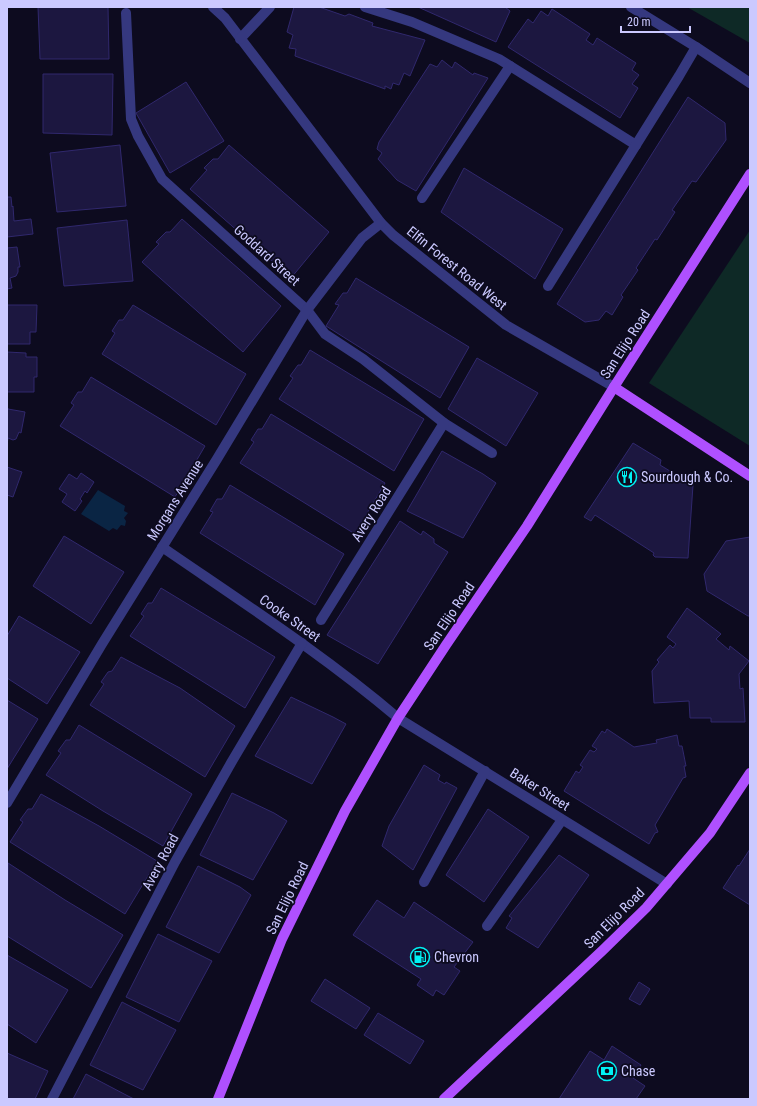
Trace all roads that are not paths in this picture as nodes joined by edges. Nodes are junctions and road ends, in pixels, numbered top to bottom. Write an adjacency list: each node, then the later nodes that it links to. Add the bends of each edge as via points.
1 (213, 7): 6 (street, Elfin Forest Road West, via 225,18)
2 (270, 7): 6 (street)
3 (365, 7): 8 (street, via 412,22)
4 (631, 7): 7 (street)
5 (126, 13): 15 (street, Goddard Street, via 131,119 162,179)
6 (240, 39): 13 (street, Elfin Forest Road West)
7 (696, 47): 9 (street); 10 (street)
8 (510, 66): 10 (street); 12 (street)
9 (750, 83)
10 (636, 145): 14 (street)
11 (750, 174): 16 (main road, San Elijo Road)
12 (422, 198)
13 (381, 222): 15 (street, Morgans Avenue, via 362,238); 16 (street, Elfin Forest Road West, via 506,325)
14 (548, 286)
15 (307, 310): 17 (street, Goddard Street, via 325,334 363,359); 20 (street, Morgans Avenue)
16 (614, 387): 19 (main road, Elfin Forest Road West); 23 (main road, San Elijo Road, via 527,526)
17 (444, 423): 18 (street, Goddard Street); 21 (street, Avery Road)
18 (492, 453)
19 (750, 476)
20 (162, 547): 22 (street, Cooke Street); 26 (street, Morgans Avenue)
21 (321, 620)
22 (302, 643): 23 (street, Cooke Street); 31 (street, Avery Road, via 175,862)
23 (398, 718): 24 (street, Baker Street); 32 (main road, San Elijo Road, via 345,811 282,939)
24 (485, 771): 27 (street, Baker Street); 28 (street)
25 (750, 773): 29 (main road, San Elijo Road, via 710,833)
26 (7, 803)
27 (562, 820): 29 (street, Baker Street); 30 (street)
28 (424, 882)
29 (667, 884): 33 (main road, San Elijo Road, via 603,950)
30 (487, 926)
31 (52, 1099)
32 (218, 1099)
33 (444, 1099)

